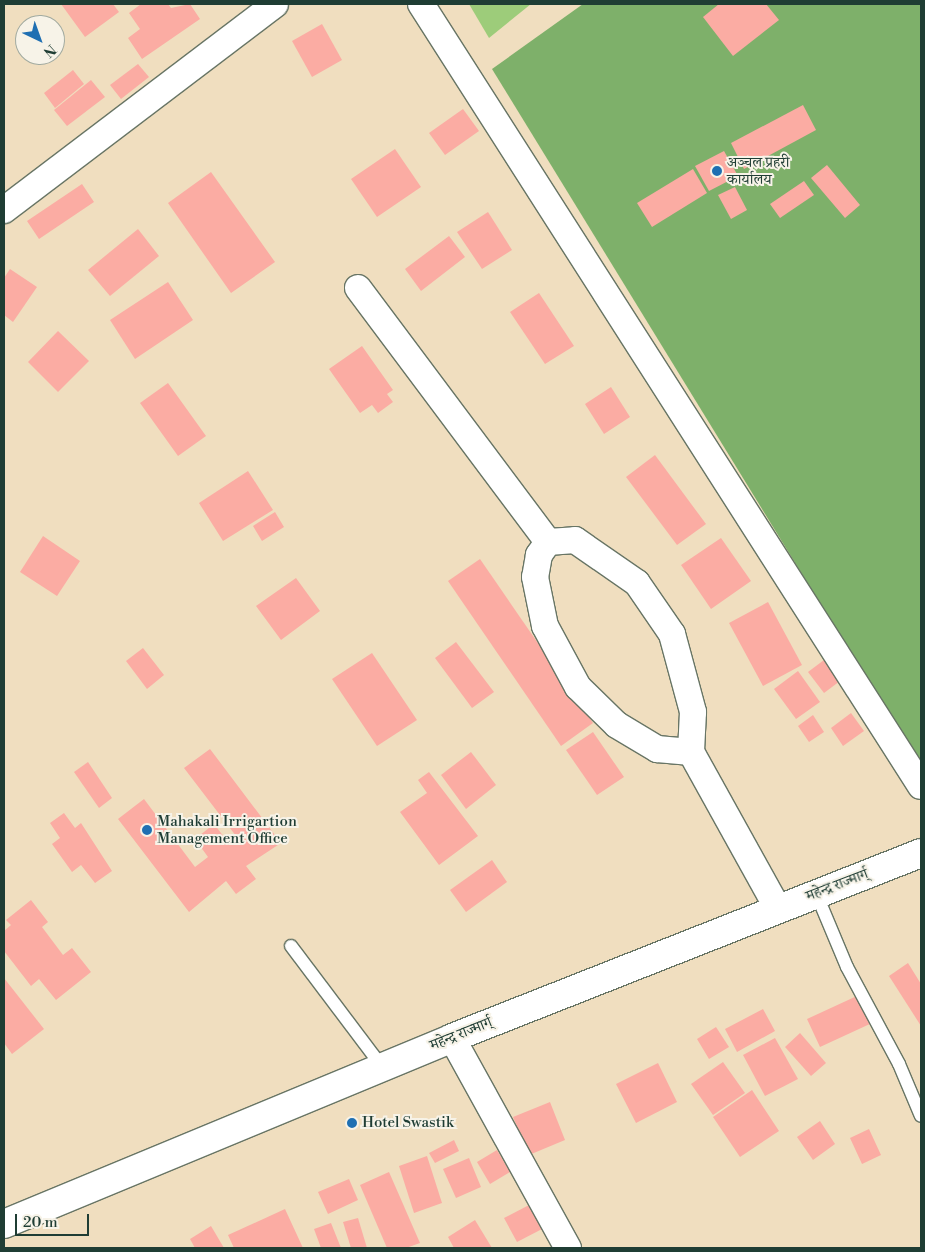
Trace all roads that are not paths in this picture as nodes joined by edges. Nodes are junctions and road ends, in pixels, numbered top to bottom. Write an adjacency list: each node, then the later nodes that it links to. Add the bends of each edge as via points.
1 (275, 4): 3 (street)
2 (421, 4): 7 (street)
3 (4, 210)
4 (358, 288): 5 (street)
5 (548, 542): 6 (street, via 575,540 637,583 667,626 693,712); 6 (street, via 539,555 535,577 546,626 578,687 617,725 657,749)
6 (691, 752): 10 (street)
7 (921, 786)
8 (921, 853): 9 (highway, महेन्द्र राज्मार्ग्)
9 (816, 893): 10 (highway, महेन्द्र राज्मार्ग्); 14 (lane, via 847,967 899,1064)
10 (778, 909): 12 (highway, महेन्द्र राज्मार्ग्)
11 (291, 946): 13 (lane)
12 (452, 1038): 13 (highway, महेन्द्र राज्मार्ग्); 16 (street)
13 (382, 1068): 15 (highway, महेन्द्र राज्मार्ग्)
14 (921, 1116)
15 (4, 1224)
16 (568, 1248)

